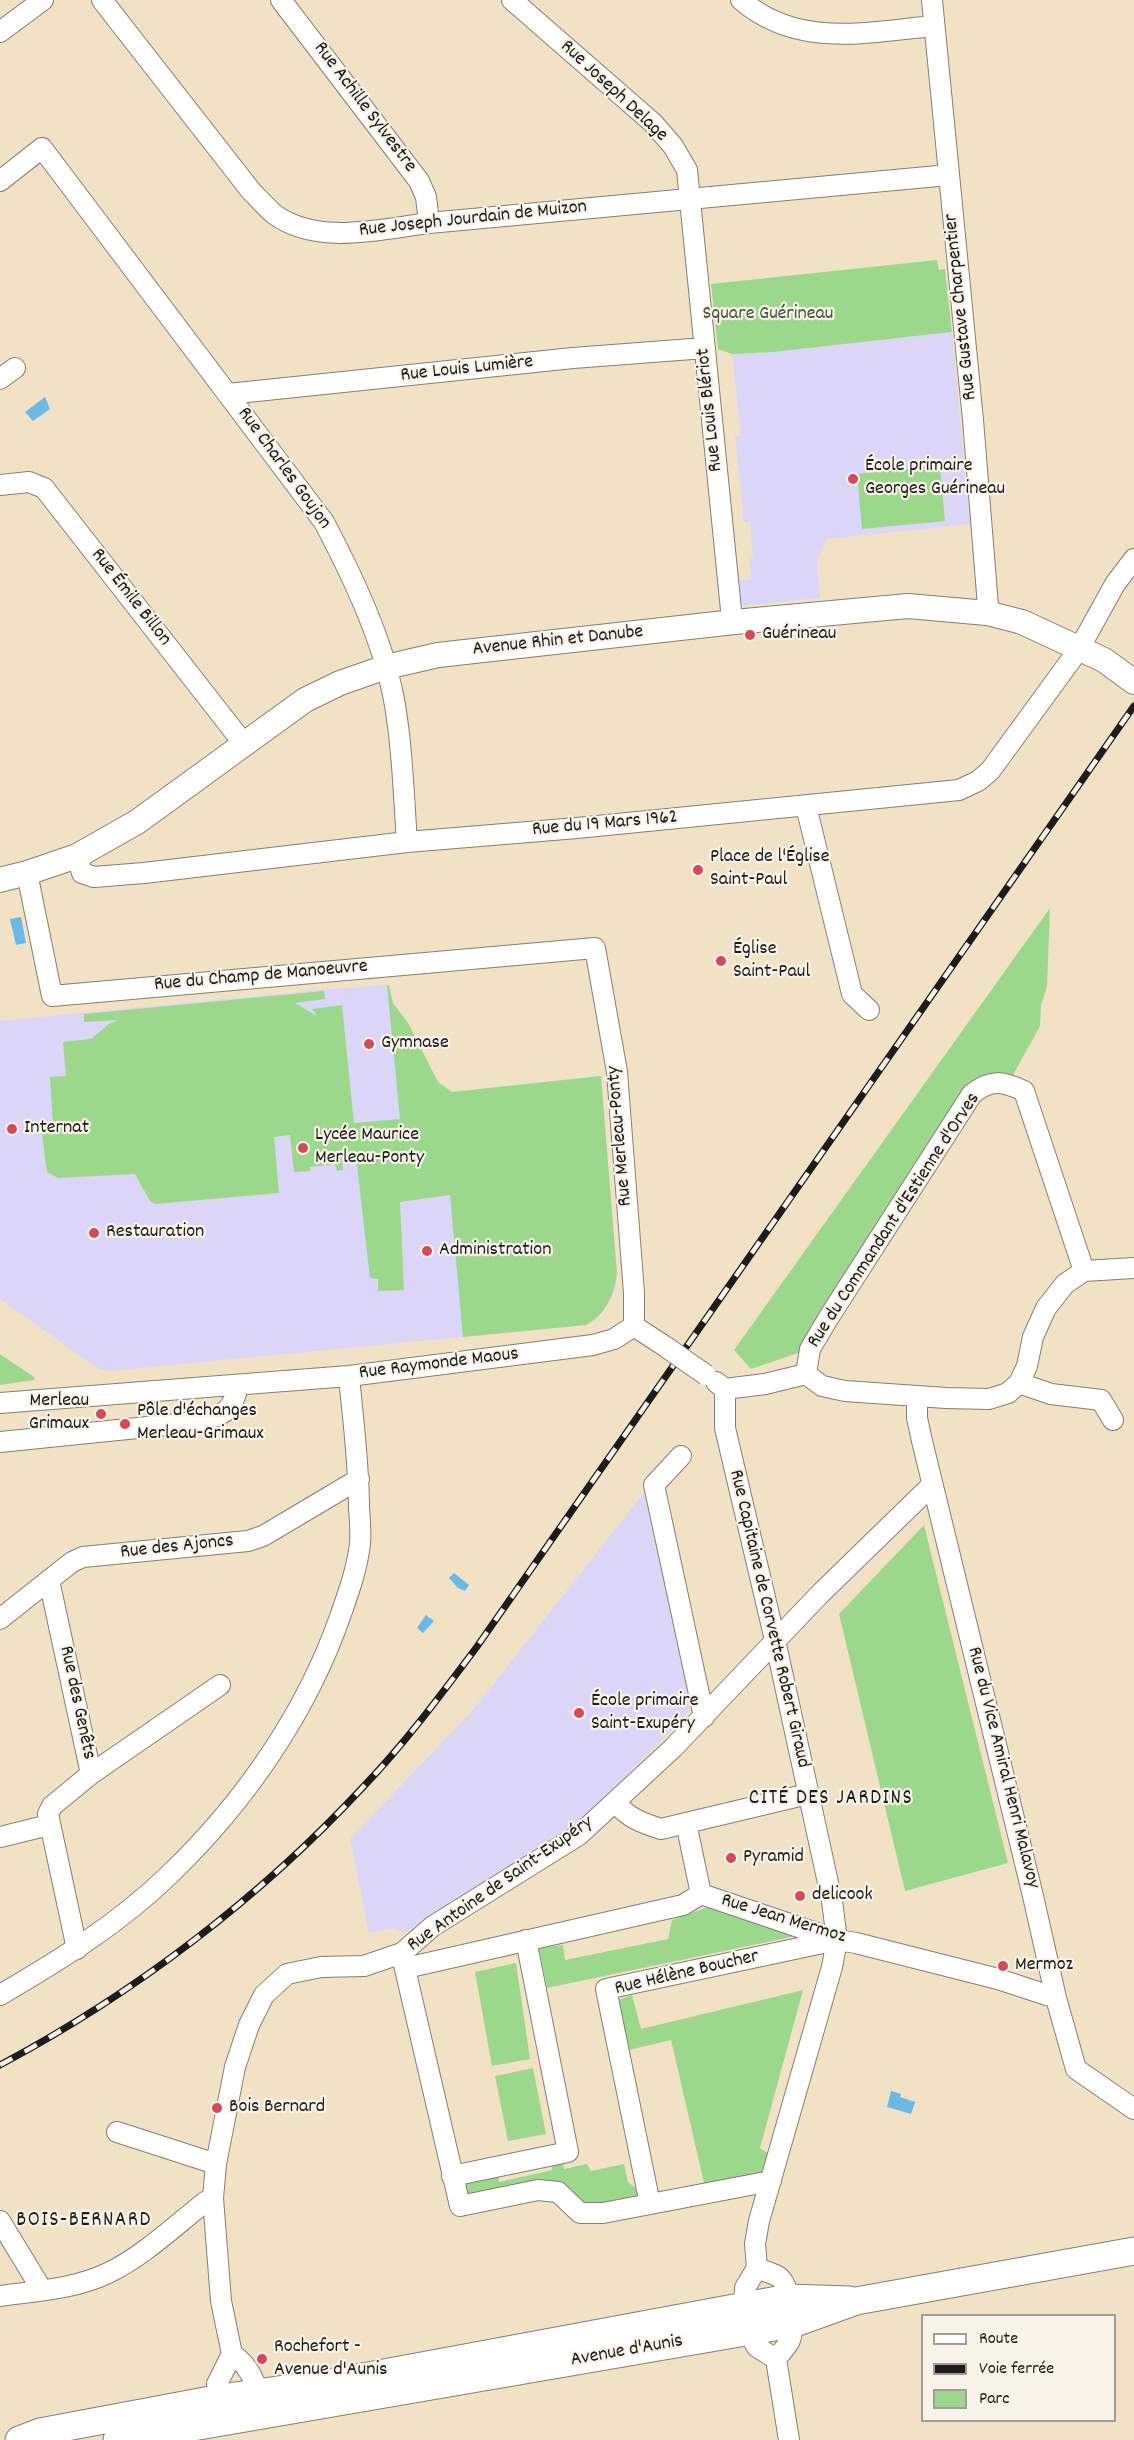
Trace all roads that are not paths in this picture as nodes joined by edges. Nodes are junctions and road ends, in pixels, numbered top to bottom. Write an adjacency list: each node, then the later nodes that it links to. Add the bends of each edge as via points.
1 (43, 0): 8 (street)
2 (102, 0): 12 (street, Rue Joseph Jourdain de Muizon, via 250,191 274,214 320,231 349,232)
3 (282, 0): 12 (street, Rue Achille Sylvestre, via 419,181 426,197)
4 (512, 0): 11 (street, Rue Joseph Delage, via 653,123 687,170)
5 (741, 0): 7 (street, via 784,26 824,35)
6 (932, 0): 7 (street, Rue Gustave Charpentier)
7 (934, 26): 9 (street, Rue Gustave Charpentier)
8 (0, 32)
9 (949, 175): 11 (street, Rue Joseph Jourdain de Muizon); 17 (street, Rue Gustave Charpentier)
10 (0, 181): 14 (street, Rue Charles Goujon, via 42,148)
11 (691, 198): 12 (street, Rue Joseph Jourdain de Muizon); 13 (street, Rue Louis Blériot)
12 (429, 223)
13 (705, 348): 14 (street, Rue Louis Lumière); 18 (street, Rue Louis Blériot)
14 (228, 394): 20 (street, Rue Charles Goujon, via 324,522 350,572)
15 (0, 485): 22 (street, Rue Émile Billon, via 29,482 44,488)
16 (1134, 559): 19 (street, Rue du 19 Mars 1962, via 1115,584)
17 (987, 613): 18 (street, Avenue Rhin et Danube, via 908,606); 19 (street, Avenue Rhin et Danube, via 1022,622)
18 (734, 622): 20 (street, Avenue Rhin et Danube, via 438,655)
19 (1079, 649): 21 (street, Avenue Rhin et Danube, via 1104,660); 23 (street, Rue du 19 Mars 1962, via 990,771 978,781 959,790)
20 (386, 667): 22 (street, Avenue Rhin et Danube, via 305,700); 24 (street, Rue Charles Goujon, via 397,718)
21 (1132, 681)
22 (244, 744): 25 (street, Avenue Rhin et Danube, via 137,822)
23 (806, 806): 24 (street, Rue du 19 Mars 1962); 29 (street, via 852,994)
24 (407, 842): 25 (street, Rue du 19 Mars 1962, via 94,877 82,873)
25 (77, 856): 26 (street, Avenue Rhin et Danube)
26 (27, 873): 27 (street, Avenue Rhin et Danube); 28 (street, Rue du Champ de Manoeuvre, via 52,996)
27 (0, 880)
28 (595, 948): 32 (street, Rue Merleau-Ponty, via 617,1072)
29 (869, 1010)
30 (1134, 1268): 31 (street)
31 (1084, 1271): 33 (street, Rue du Commandant d'Estienne d'Orves, via 1024,1091 1008,1084 985,1084 972,1094 829,1317 810,1349); 35 (street, via 1065,1284 1046,1308)
32 (634, 1326): 34 (street, Rue Raymonde Maous, via 593,1345); 37 (street, bridge)
33 (806, 1374): 37 (street); 38 (street, via 822,1386 845,1391)
34 (349, 1376): 36 (street, Rue Raymonde Maous); 43 (street)
35 (1019, 1383): 38 (street, via 1008,1393 989,1399); 40 (street, via 1051,1394 1101,1400)
36 (238, 1386): 39 (street, Rue Raymonde Maous); 41 (street, via 234,1404 220,1416 196,1422)
37 (725, 1389): 47 (street, Rue Capitaine de Corvette Robert Giraud, via 727,1436)
38 (917, 1397): 44 (street, Rue du Vice Amiral Henri Malavoy, via 917,1419)
39 (0, 1403)
40 (1113, 1420)
41 (0, 1442)
42 (681, 1456): 49 (street, via 654,1485)
43 (359, 1479): 45 (street, Rue des Ajoncs, via 262,1536 231,1544 83,1557); 59 (street, via 360,1542 356,1571 328,1652 296,1714 243,1791 170,1875)
44 (932, 1485): 47 (street, Rue Antoine de Saint-Exupéry); 62 (street, Rue du Vice Amiral Henri Malavoy)
45 (49, 1580): 46 (street, Rue des Ajoncs); 50 (street, Rue des Genêts)
46 (0, 1618)
47 (775, 1640): 49 (street, Rue Antoine de Saint-Exupéry); 51 (street, Rue Capitaine de Corvette Robert Giraud)
48 (220, 1685): 50 (street)
49 (704, 1717): 52 (street, Rue Antoine de Saint-Exupéry)
50 (91, 1774): 54 (street, Rue des Genêts, via 52,1806)
51 (808, 1794): 53 (street); 58 (street, Rue Capitaine de Corvette Robert Giraud)
52 (615, 1802): 53 (street, via 640,1823 661,1829); 60 (street, Rue Antoine de Saint-Exupéry, via 579,1835 434,1926)
53 (686, 1823): 56 (street)
54 (49, 1825): 55 (street); 59 (street)
55 (0, 1837)
56 (701, 1894): 57 (street, Rue Jean Mermoz, via 683,1905); 58 (street, Rue Jean Mermoz)
57 (526, 1940): 60 (street, Rue Jean Mermoz); 66 (street, via 568,2152)
58 (837, 1940): 62 (street, Rue Jean Mermoz, via 998,1979); 67 (street, Rue Capitaine de Corvette Robert Giraud); 69 (street, Rue Hélène Boucher, via 606,1989)
59 (77, 1949): 61 (street)
60 (404, 1960): 65 (street, Rue Antoine de Saint-Exupéry, via 287,1974 264,1995 235,2067); 66 (street)
61 (0, 1995)
62 (1056, 1998): 63 (street, Rue du Vice Amiral Henri Malavoy, via 1076,2069)
63 (1134, 2109)
64 (117, 2133): 65 (street)
65 (216, 2164): 68 (street, Rue Antoine de Saint-Exupéry)
66 (452, 2176): 69 (street, via 460,2206 538,2190 558,2192 580,2213)
67 (771, 2181): 69 (street); 72 (street, Rue Capitaine de Corvette Robert Giraud, via 755,2244)
68 (213, 2199): 73 (street, via 109,2273 70,2287); 79 (street, Rue Antoine de Saint-Exupéry, via 221,2301)
69 (650, 2204)
70 (0, 2221): 73 (street)
71 (1134, 2251): 76 (main road, Avenue d'Aunis)
72 (758, 2268): 75 (street, via 780,2277); 77 (street, via 745,2288)
73 (42, 2290): 74 (street)
74 (0, 2296)
75 (788, 2298): 76 (main road, Avenue d'Aunis); 77 (main road, Avenue d'Aunis); 78 (street)
76 (856, 2301): 78 (main road, Avenue d'Aunis)
77 (746, 2319): 78 (main road, Avenue d'Aunis); 80 (street, via 757,2347); 81 (main road, Avenue d'Aunis, via 340,2381)
78 (792, 2324): 80 (street, via 789,2340)
79 (232, 2354): 81 (street, Rue Antoine de Saint-Exupéry, via 246,2364); 82 (street, via 217,2384)
80 (776, 2359): 85 (street)
81 (260, 2405): 82 (main road, Avenue d'Aunis)
82 (224, 2410): 83 (main road, Avenue d'Aunis); 84 (main road, Avenue d'Aunis)
83 (32, 2437)
84 (117, 2440)
85 (789, 2440)

